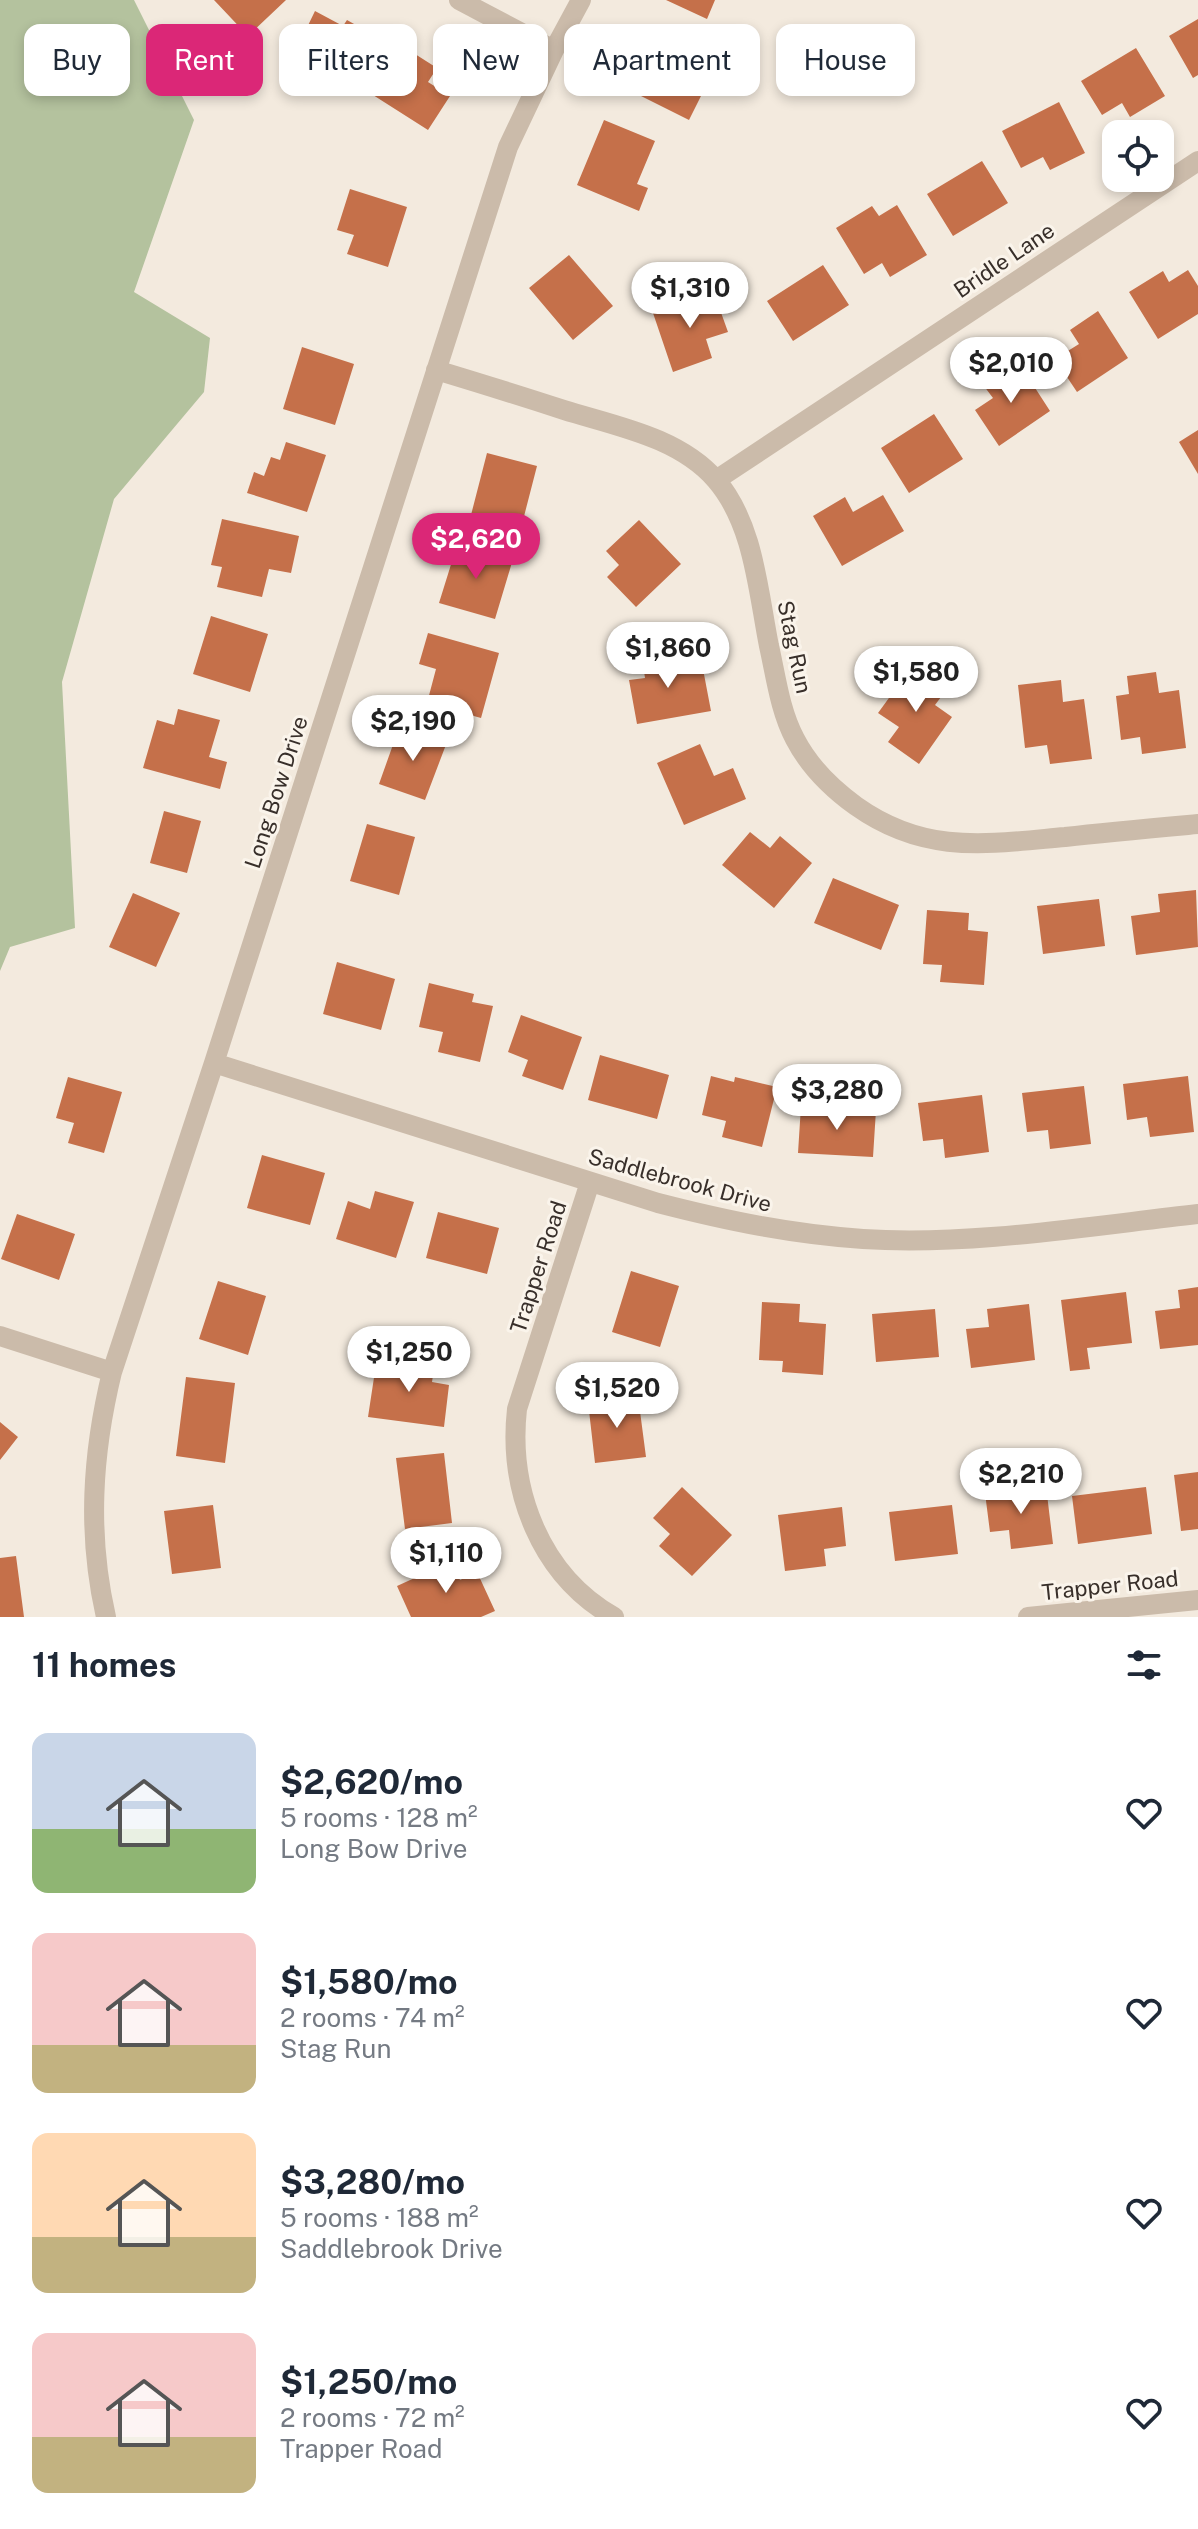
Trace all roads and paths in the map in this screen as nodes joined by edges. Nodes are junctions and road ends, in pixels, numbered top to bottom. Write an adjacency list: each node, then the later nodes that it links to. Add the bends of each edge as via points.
1 (459, 0): 3 (street)
2 (581, 0): 3 (street, Long Bow Drive)
3 (554, 50): 5 (street, Long Bow Drive, via 508,147)
4 (1198, 161): 6 (street, Bridle Lane)
5 (436, 370): 6 (street, Stag Run, via 652,437 691,457); 8 (street, Long Bow Drive)
6 (716, 480): 7 (street, Stag Run, via 738,515 748,544 777,682 795,739 827,783 861,809 904,833 972,844)
7 (1198, 824)
8 (214, 1063): 9 (street, Saddlebrook Drive); 12 (street, Long Bow Drive)
9 (590, 1182): 10 (street, Saddlebrook Drive, via 731,1222 865,1239 989,1236); 15 (street, Trapper Road, via 517,1409 514,1448 521,1492 545,1548 574,1587)
10 (1198, 1214)
11 (0, 1336): 12 (street)
12 (112, 1372): 14 (street, Long Bow Drive, via 101,1418 93,1511)
13 (1198, 1600): 16 (street, Trapper Road)
14 (106, 1617)
15 (614, 1617)
16 (1028, 1617)

